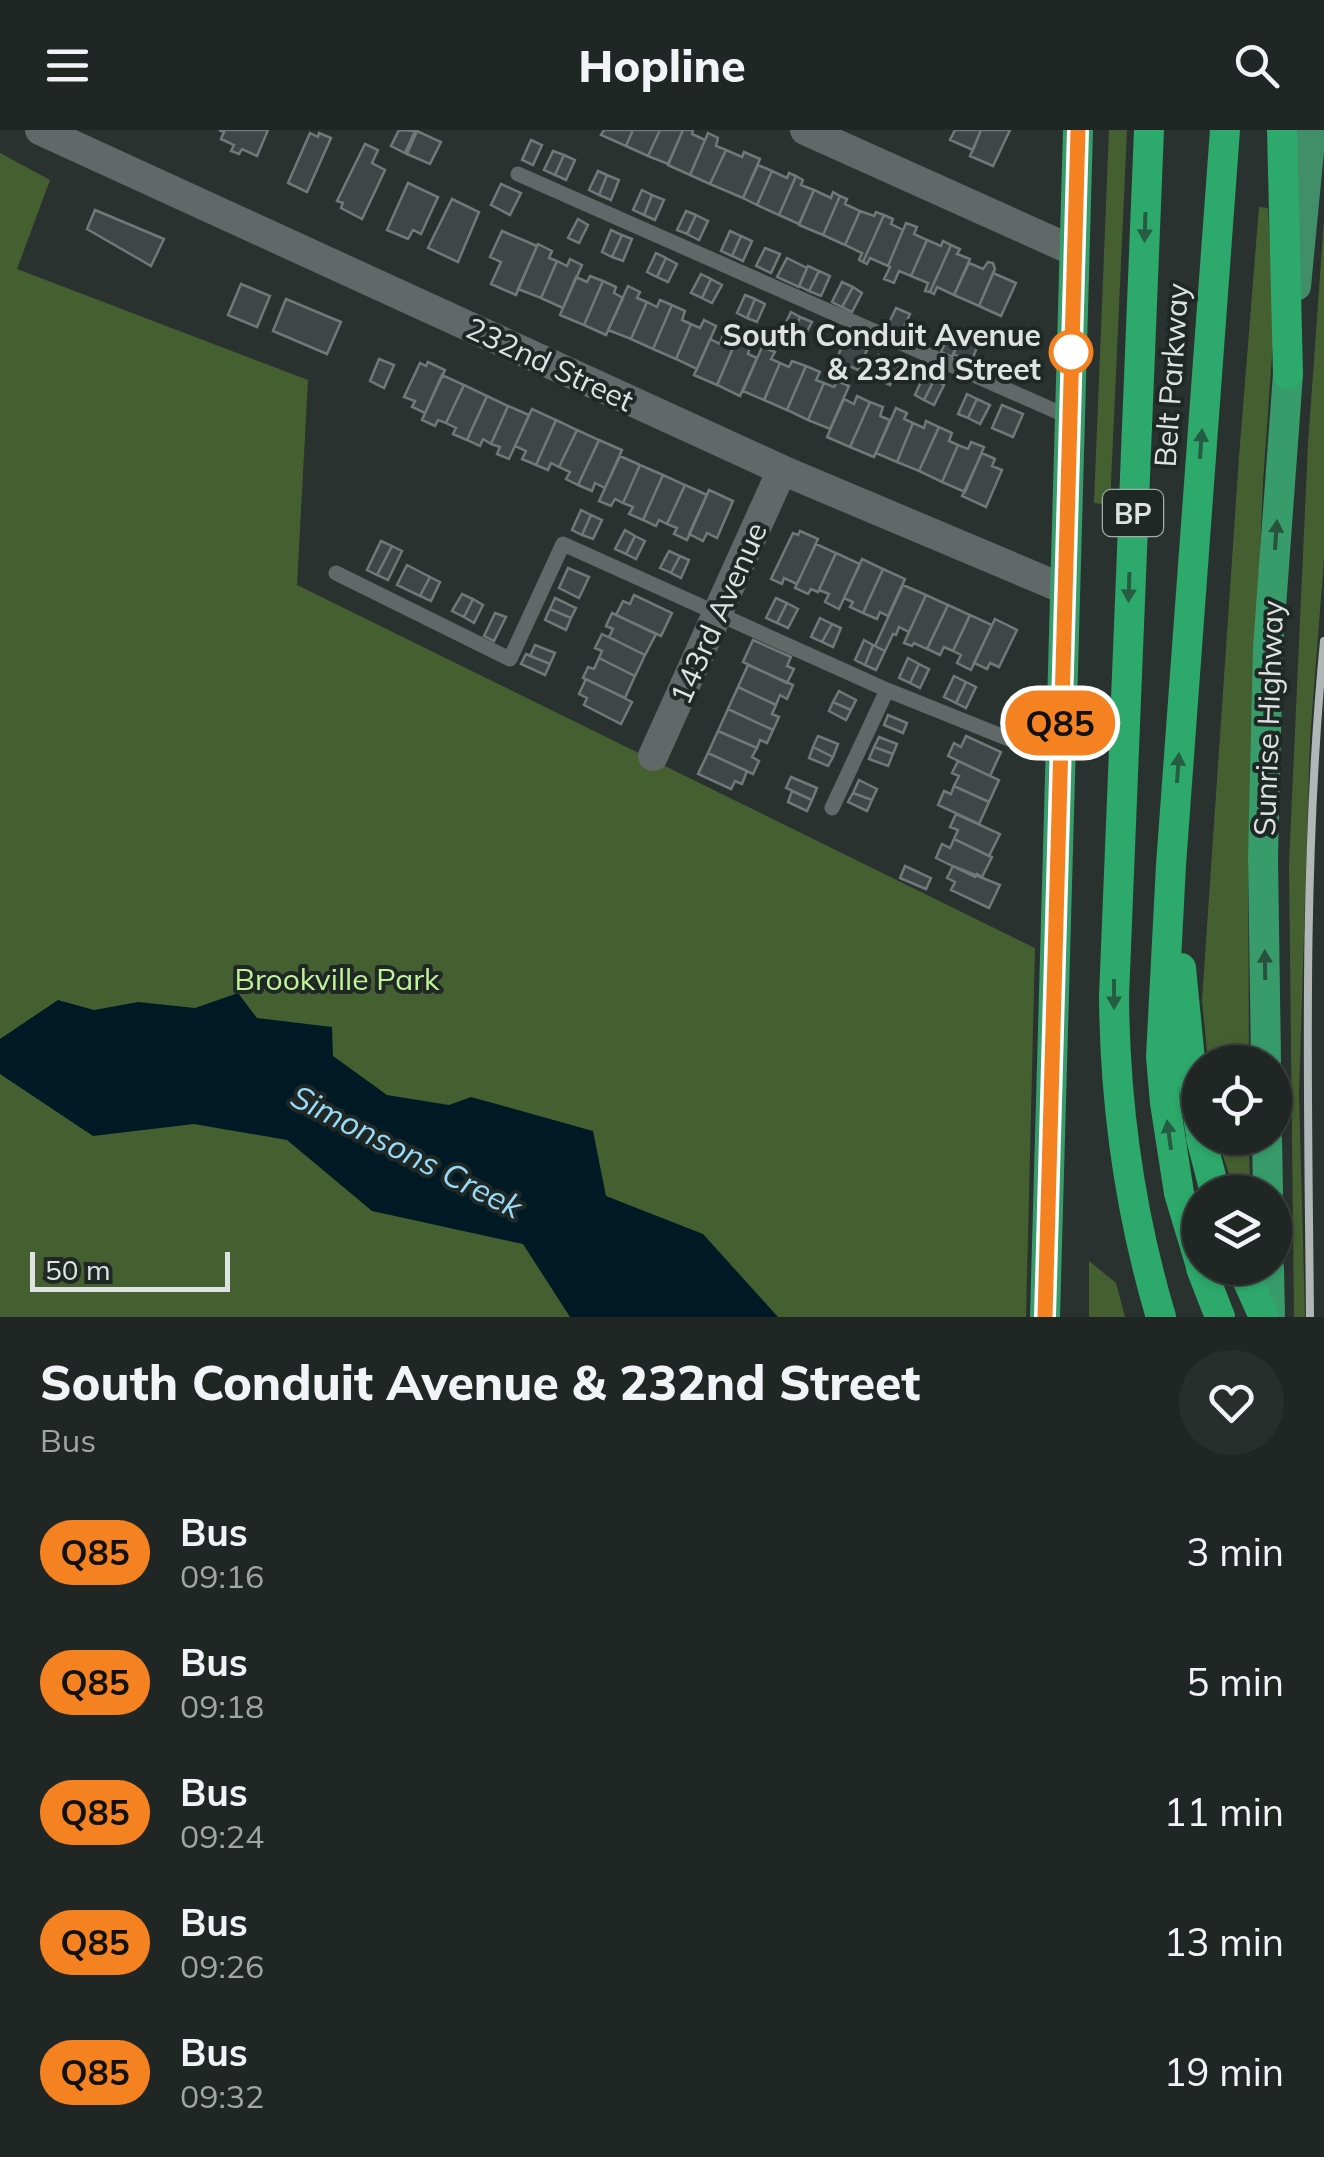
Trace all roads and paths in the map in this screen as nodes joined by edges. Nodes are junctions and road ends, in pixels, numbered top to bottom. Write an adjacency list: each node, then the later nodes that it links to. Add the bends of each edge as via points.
1 (40, 130): 12 (street, 232nd Street)
2 (805, 130): 9 (street)
3 (1078, 130): 9 (highway)
4 (1149, 130): 28 (highway, Belt Parkway / BP, one-way to 28, via 1114,1046 1132,1196)
5 (1225, 130): 20 (highway, Belt Parkway / BP, one-way to 5)
6 (1282, 130): 10 (highway)
7 (1310, 130): 10 (main road)
8 (518, 174): 11 (lane)
9 (1074, 251): 11 (highway)
10 (1288, 374): 22 (highway, Sunrise Highway, one-way to 10, via 1268,648)
11 (1070, 417): 14 (highway)
12 (782, 470): 14 (street, 232nd Street); 15 (street, 143rd Avenue)
13 (336, 573): 15 (lane, via 510,659 564,544)
14 (1064, 589): 18 (highway)
15 (717, 614): 16 (lane); 17 (street, 143rd Avenue)
16 (887, 690): 18 (lane); 19 (lane)
17 (653, 756)
18 (1059, 759): 27 (highway)
19 (832, 808)
20 (1171, 866): 21 (highway, Belt Parkway / BP); 23 (highway, Belt Parkway / BP, one-way to 20, via 1161,1057)
21 (1189, 1045)
22 (1266, 1045)
23 (1182, 1202)
24 (1208, 1285): 29 (highway, Belt Parkway / BP)
25 (1251, 1285): 30 (highway)
26 (1268, 1285): 30 (highway)
27 (1044, 1317)
28 (1161, 1317)
29 (1220, 1317)
30 (1267, 1317)

